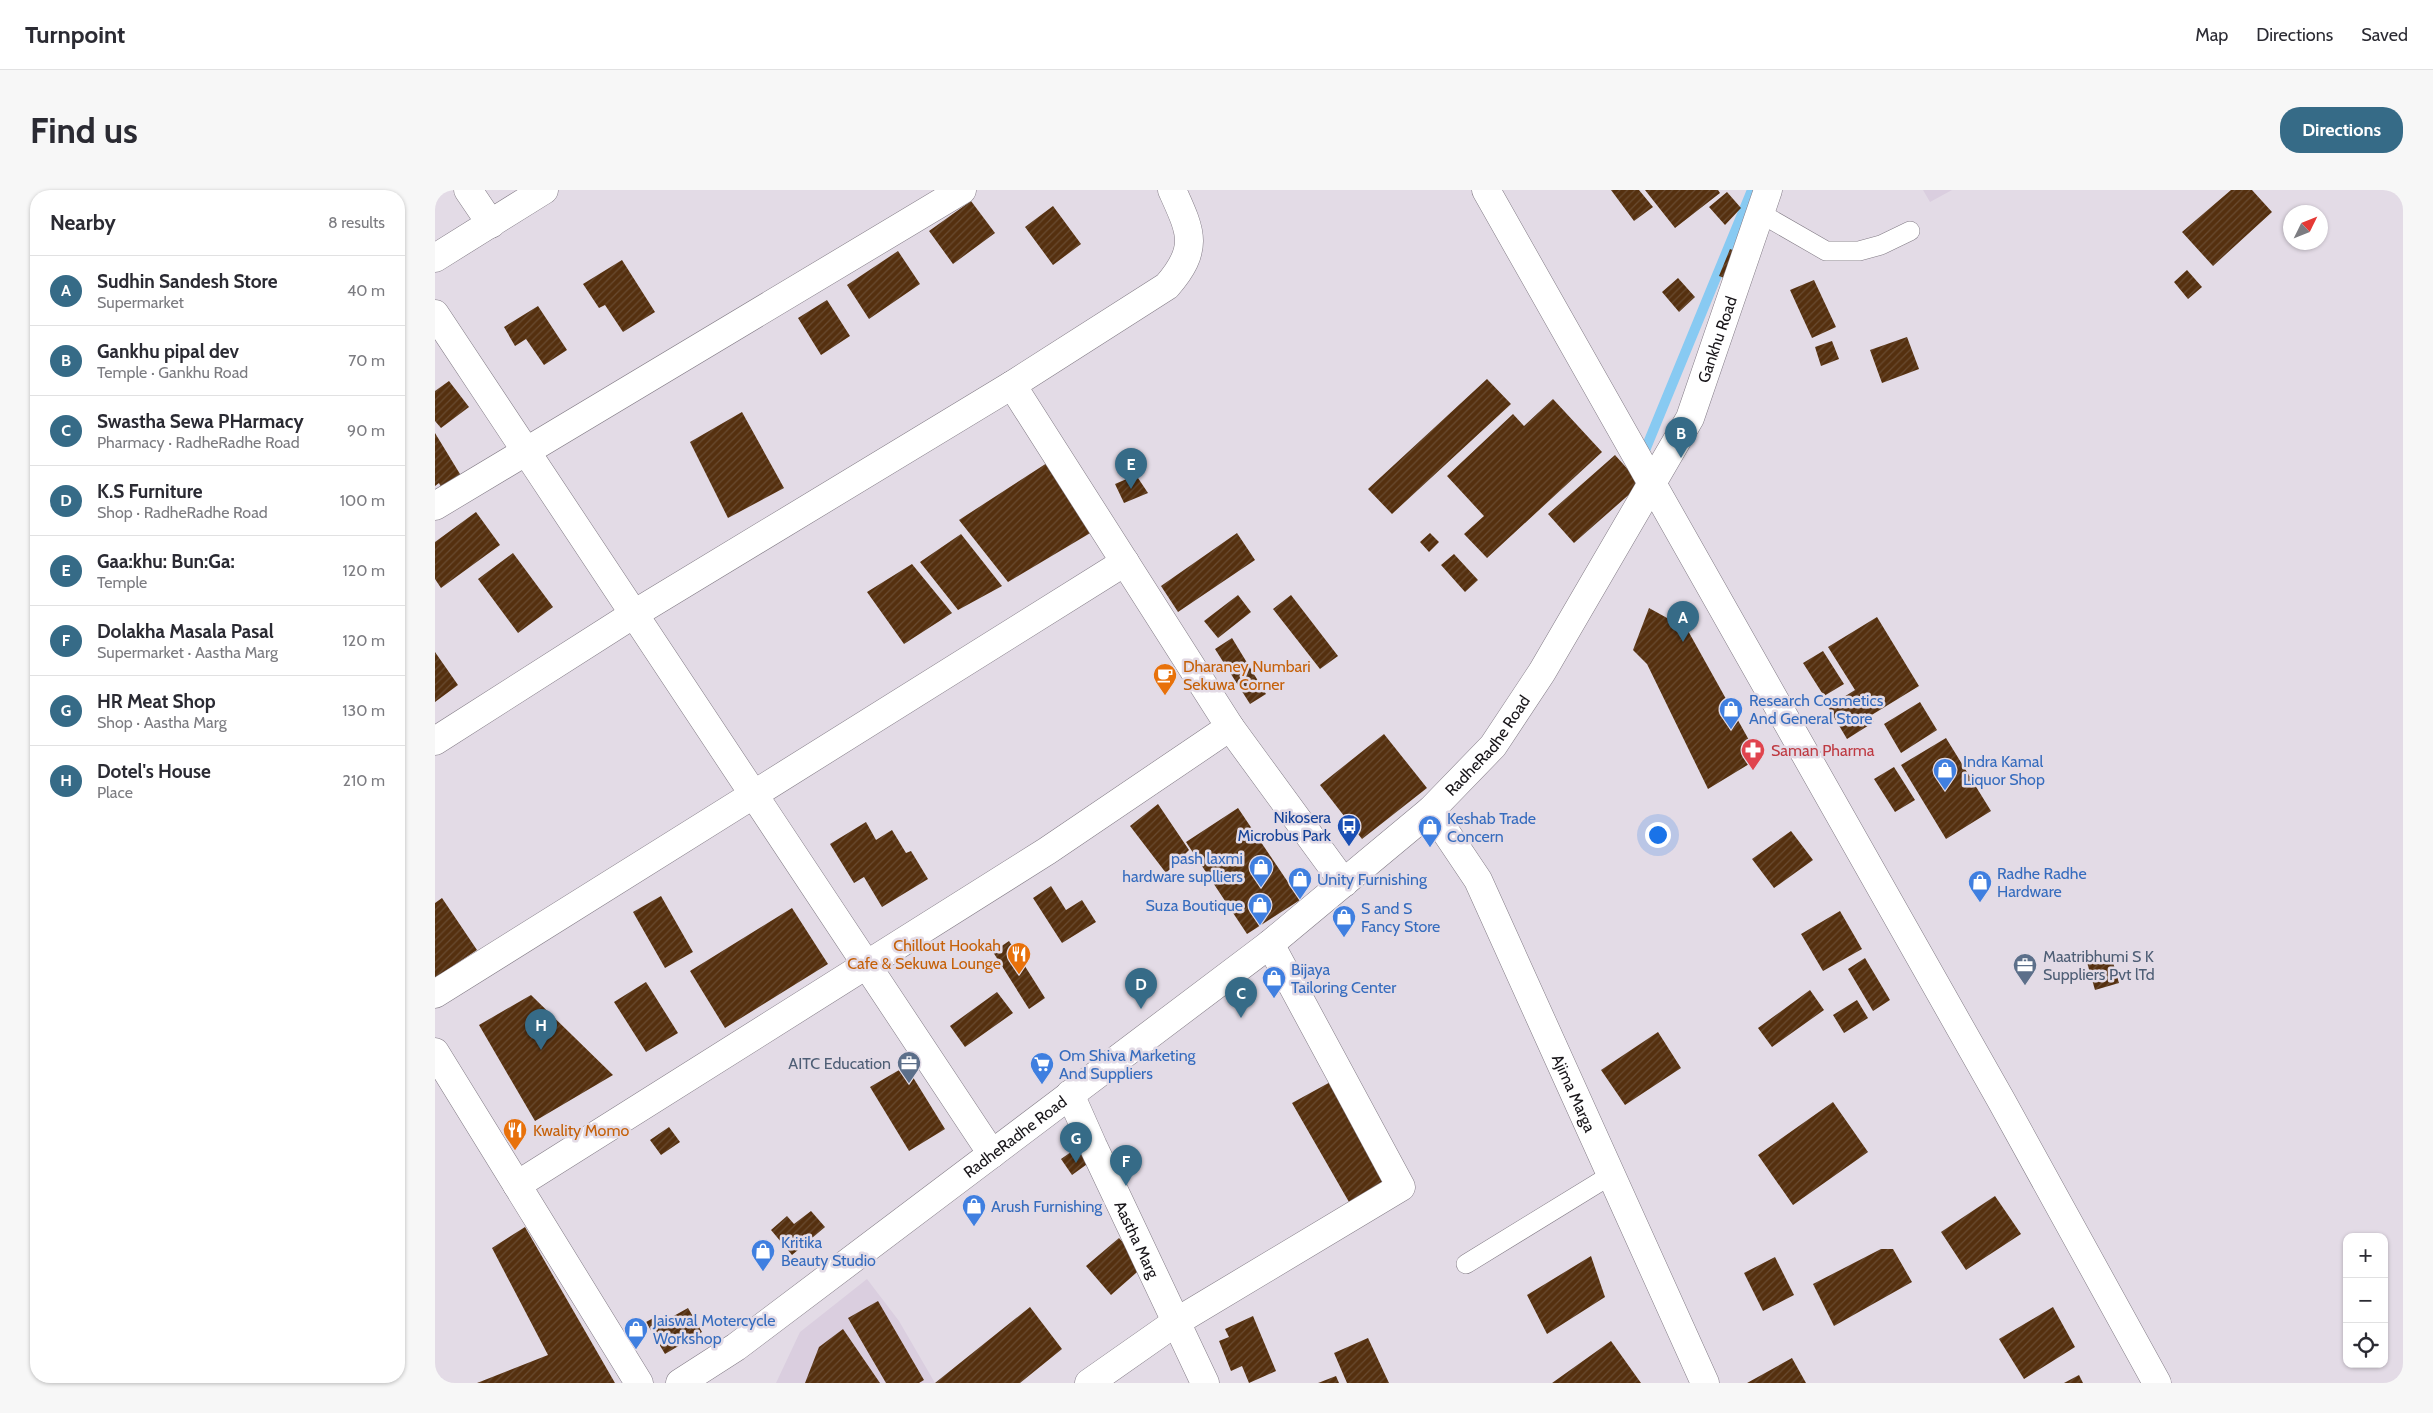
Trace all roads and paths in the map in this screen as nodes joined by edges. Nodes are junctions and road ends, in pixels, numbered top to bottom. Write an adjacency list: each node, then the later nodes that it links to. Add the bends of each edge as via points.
1 (469, 190): 7 (street)
2 (544, 190): 7 (street)
3 (962, 190): 12 (street)
4 (1172, 190): 11 (street, via 1189,230 1189,251 1180,272 1167,286)
5 (1485, 190): 13 (street)
6 (1764, 202): 8 (lane, via 1826,251 1859,251); 13 (street, Gankhu Road, via 1690,418)
7 (491, 224): 9 (street)
8 (1910, 231)
9 (435, 258)
10 (435, 314): 12 (street)
11 (1012, 385): 15 (street); 16 (street)
12 (525, 450): 14 (street); 16 (street)
13 (1651, 483): 20 (street, RadheRadhe Road, via 1518,711 1493,746); 37 (street, via 2001,1100)
14 (435, 506)
15 (1125, 562): 17 (street); 19 (street)
16 (634, 614): 18 (street); 19 (street)
17 (1230, 727): 21 (street); 23 (street, via 1047,851)
18 (435, 741)
19 (753, 794): 23 (street); 24 (street)
20 (1431, 810): 21 (street, RadheRadhe Road); 28 (street, Ajima Marga, via 1478,880)
21 (1344, 883): 22 (street, RadheRadhe Road)
22 (1270, 944): 26 (street, RadheRadhe Road); 31 (street, via 1401,1188)
23 (866, 964): 27 (street); 29 (street)
24 (435, 994)
25 (435, 1052): 29 (street)
26 (1071, 1094): 27 (street, RadheRadhe Road); 31 (street, Aastha Marg)
27 (992, 1154): 33 (street, RadheRadhe Road, via 736,1348)
28 (1611, 1175): 30 (lane); 36 (street, Ajima Marga)
29 (517, 1185): 32 (street)
30 (1467, 1264)
31 (1176, 1322): 34 (street); 35 (street, Aastha Marg)
32 (639, 1383)
33 (680, 1383)
34 (1089, 1383)
35 (1205, 1383)
36 (1705, 1383)
37 (2157, 1383)

